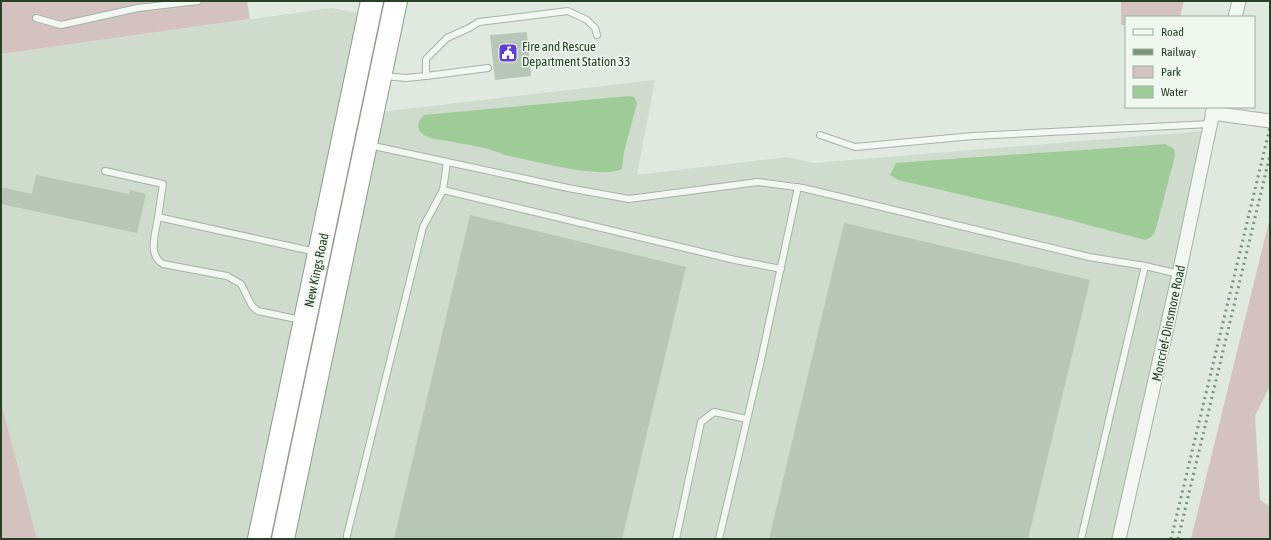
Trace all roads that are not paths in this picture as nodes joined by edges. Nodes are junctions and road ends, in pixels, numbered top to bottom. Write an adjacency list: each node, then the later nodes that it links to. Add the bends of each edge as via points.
1 (198, 1): 6 (lane, via 138,8 61,25)
2 (372, 1): 9 (highway, New Kings Road)
3 (396, 1): 10 (highway, New Kings Road)
4 (1239, 1): 5 (street)
5 (1235, 16)
6 (36, 18)
7 (597, 35): 11 (lane, via 595,28 587,20 568,11 479,22 448,38 426,59)
8 (488, 68): 11 (lane)
9 (357, 74): 10 (street); 21 (highway, New Kings Road)
10 (380, 75): 11 (lane, via 406,78); 15 (highway, New Kings Road)
11 (426, 76)
12 (1212, 115): 13 (street); 14 (lane, via 855,147); 24 (street, Moncrief-Dinsmore Road)
13 (1270, 121)
14 (820, 135)
15 (366, 144): 16 (lane); 28 (highway, New Kings Road)
16 (446, 162): 18 (lane, via 629,199 758,182); 19 (lane)
17 (105, 171): 20 (lane, via 163,184)
18 (798, 187): 22 (lane, via 1089,258); 23 (lane)
19 (444, 190): 23 (lane); 29 (lane, via 423,228)
20 (158, 217): 21 (lane); 25 (lane, via 154,254 158,261 227,276 241,284 252,306 258,311)
21 (319, 253): 25 (highway, New Kings Road)
22 (1145, 266): 24 (lane); 32 (lane)
23 (780, 269): 26 (lane)
24 (1179, 274): 33 (street, Moncrief-Dinsmore Road)
25 (305, 321): 27 (highway, New Kings Road)
26 (747, 419): 30 (lane, via 714,412 701,422); 31 (lane)
27 (259, 539)
28 (283, 539)
29 (347, 539)
30 (676, 539)
31 (718, 539)
32 (1081, 539)
33 (1119, 539)

